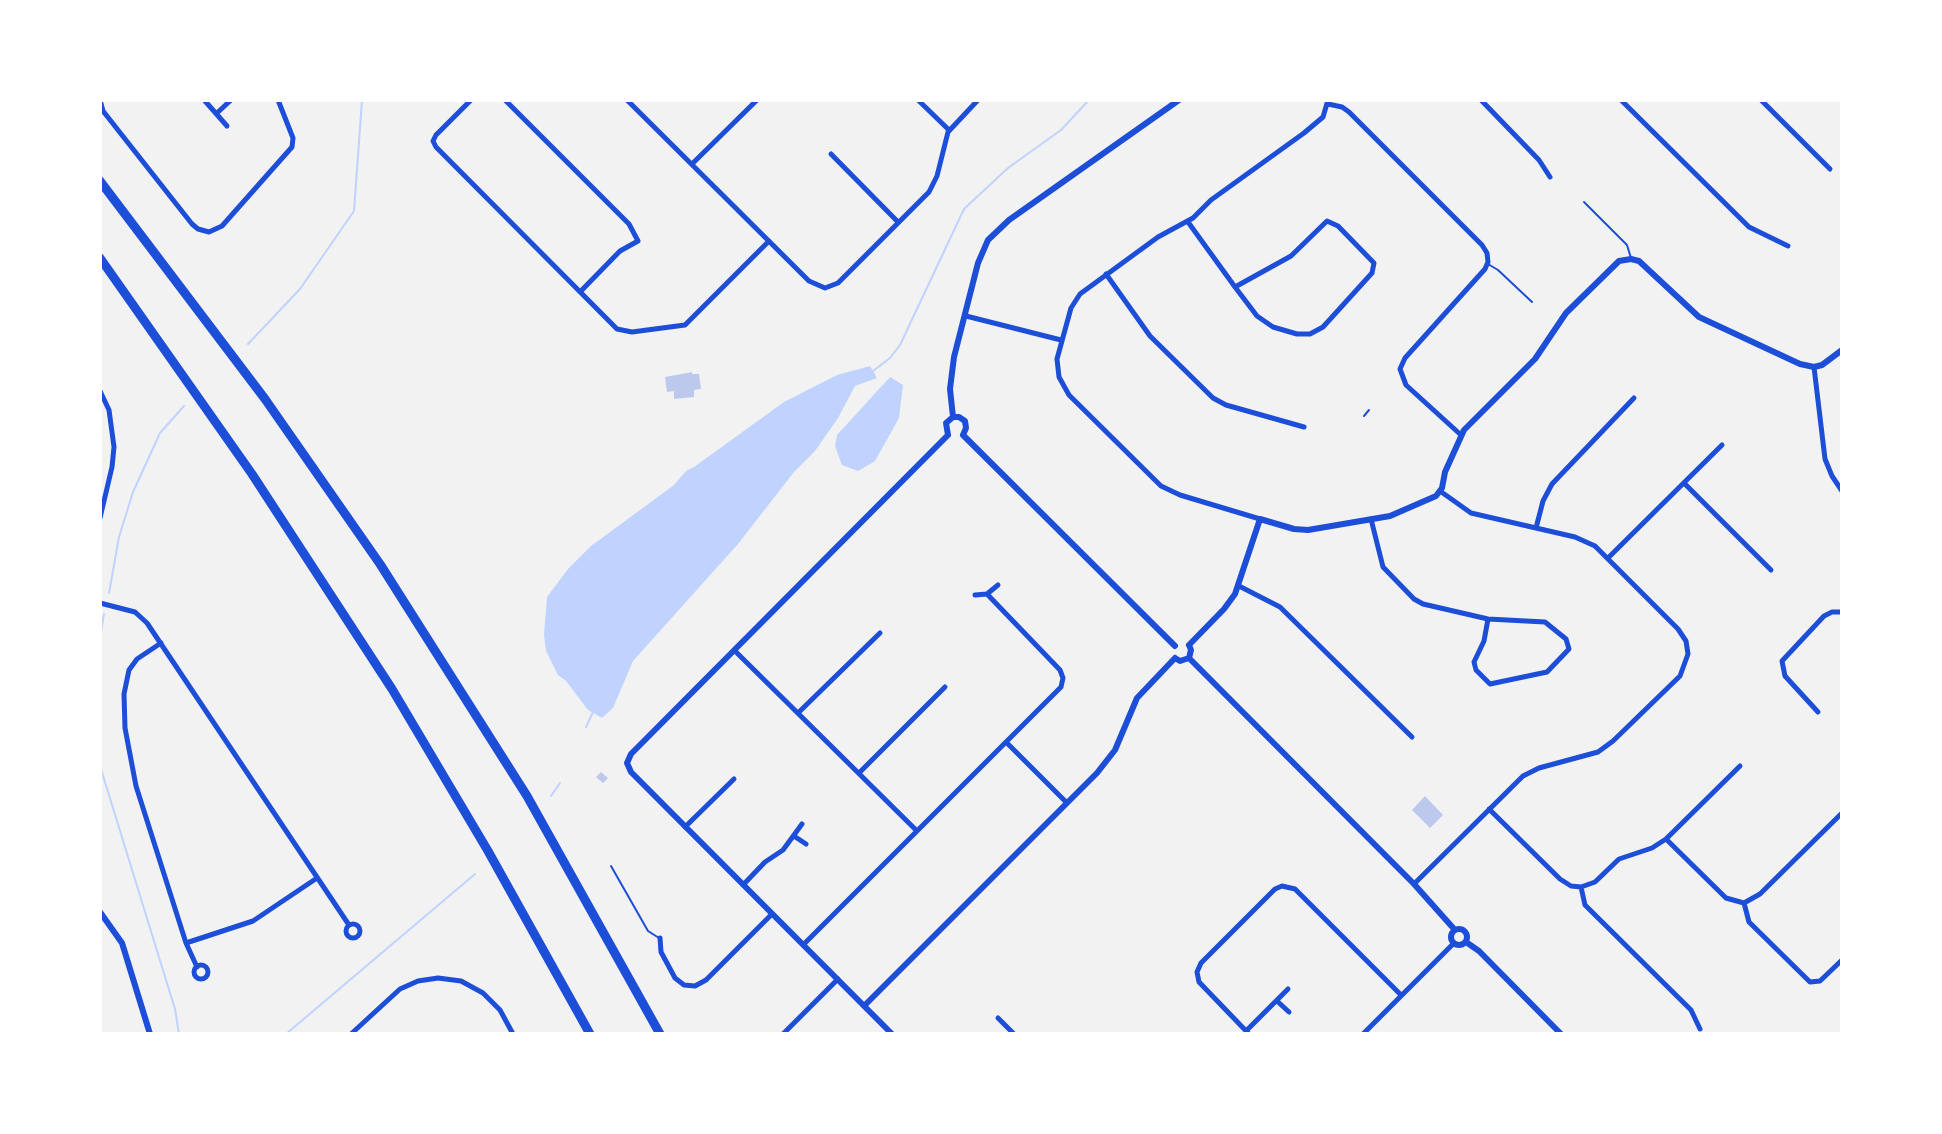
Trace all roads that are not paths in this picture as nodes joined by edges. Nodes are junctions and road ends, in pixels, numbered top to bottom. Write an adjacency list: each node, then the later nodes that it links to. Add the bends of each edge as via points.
1 (100, 100): 3 (street, via 103,111 192,224 209,232 222,226 292,147)
2 (231, 100): 16 (street)
3 (278, 100)
4 (471, 100): 34 (street, via 436,135 436,147)
5 (505, 100): 34 (street, via 629,224 638,241 620,251)
6 (627, 100): 20 (street)
7 (757, 100): 20 (street)
8 (918, 100): 18 (street)
9 (978, 100): 18 (street)
10 (1179, 100): 36 (street, via 996,231 978,263)
11 (1481, 100): 22 (street)
12 (1621, 100): 28 (street, via 1749,227)
13 (205, 101): 16 (street)
14 (1764, 101): 21 (street)
15 (1328, 102): 26 (street, via 1323,117 1308,130); 31 (street, via 1349,112 1471,234 1486,251)
16 (216, 113): 17 (street)
17 (227, 126)
18 (949, 130): 25 (street, via 933,185)
19 (831, 154): 25 (street)
20 (692, 164): 27 (street)
21 (1830, 169)
22 (1550, 177)
23 (100, 181): 119 (highway, via 265,399 387,576 527,796)
24 (1584, 202): 30 (lane, via 1627,245)
25 (899, 222): 27 (street, via 832,286 809,281)
26 (1188, 222): 32 (street); 33 (street)
27 (769, 241): 34 (street, via 681,326 620,330)
28 (1788, 246)
29 (100, 258): 118 (highway, via 361,641 488,851)
30 (1631, 259): 39 (street, via 1646,266 1703,319); 46 (street, via 1619,261 1569,309 1539,356)
31 (1487, 264): 35 (lane); 46 (street, via 1400,369 1406,385)
32 (1106, 274): 37 (street, via 1072,304); 43 (street, via 1150,336 1213,398)
33 (1235, 287): 33 (street, via 1261,320 1306,334 1323,327 1372,273 1374,263 1327,221 1291,256)
34 (580, 292)
35 (1532, 302)
36 (966, 316): 37 (street); 42 (street, via 954,357)
37 (1061, 340): 52 (street, via 1057,368 1065,390 1157,483)
38 (1842, 350): 39 (street)
39 (1814, 367): 50 (street, via 1825,459)
40 (100, 391): 51 (street, via 114,447)
41 (1634, 398): 54 (street, via 1552,484)
42 (953, 417): 44 (street, via 946,423); 45 (street, via 965,421)
43 (1304, 427)
44 (948, 435): 45 (street); 68 (street)
45 (963, 435): 67 (street)
46 (1461, 435): 49 (street)
47 (1722, 445): 48 (street)
48 (1684, 483): 55 (street); 56 (street)
49 (1440, 491): 53 (street, via 1403,512); 54 (street, via 1471,513)
50 (1842, 491)
51 (100, 518)
52 (1260, 519): 53 (street, via 1303,530); 58 (street)
53 (1371, 519): 63 (street, via 1383,567 1410,597)
54 (1536, 528): 55 (street, via 1586,541)
55 (1608, 558): 80 (street, via 1681,633 1688,654 1684,670 1608,746 1531,772)
56 (1771, 570)
57 (998, 585): 59 (street)
58 (1239, 586): 66 (street); 74 (street, via 1280,607)
59 (987, 594): 60 (street); 75 (street, via 1063,678 1059,689)
60 (975, 595)
61 (100, 603): 65 (street, via 138,614)
62 (1842, 612): 72 (street, via 1824,616 1782,661 1785,676)
63 (1488, 619): 63 (street, via 1545,622 1566,639 1569,649 1550,671 1490,684 1474,662)
64 (880, 633): 73 (street)
65 (161, 643): 89 (street); 100 (street, via 129,670 125,728 136,786)
66 (1189, 645): 67 (street); 70 (street)
67 (1175, 646): 69 (street)
68 (735, 651): 73 (street); 83 (street, via 631,754 627,766)
69 (1175, 658): 70 (street); 79 (street, via 1137,698 1112,756)
70 (1189, 658): 90 (street)
71 (945, 687): 77 (street)
72 (1818, 712)
73 (798, 713): 77 (street)
74 (1412, 737)
75 (1006, 742): 79 (street); 84 (street)
76 (1740, 766): 86 (street)
77 (859, 773): 84 (street)
78 (734, 779): 83 (street)
79 (1067, 803): 109 (street)
80 (1489, 809): 90 (street); 92 (street, via 1560,879)
81 (1842, 813): 93 (street, via 1760,894)
82 (802, 824): 85 (street)
83 (685, 827): 91 (street)
84 (917, 831): 102 (street)
85 (794, 836): 87 (street); 91 (street)
86 (1666, 839): 92 (street, via 1619,859 1595,882); 93 (street, via 1726,898)
87 (806, 844)
88 (611, 866): 98 (lane, via 648,931)
89 (317, 878): 96 (street); 100 (street, via 253,921)
90 (1414, 884): 97 (street)
91 (743, 885): 95 (street)
92 (1581, 887): 113 (street, via 1585,905 1691,1010)
93 (1744, 903): 103 (street, via 1749,922 1810,982 1820,981)
94 (100, 912): 115 (street, via 122,943)
95 (772, 914): 98 (street, via 695,986 675,978); 102 (street)
96 (349, 925)
97 (1455, 930): 99 (street, via 1466,933); 101 (street)
98 (660, 938)
99 (1466, 942): 101 (street); 125 (street)
100 (186, 943): 104 (street)
101 (1454, 943): 107 (street)
102 (803, 945): 105 (street)
103 (1842, 960)
104 (197, 967)
105 (838, 979): 109 (street); 120 (street)
106 (1288, 989): 108 (street)
107 (1401, 995): 114 (street, via 1295,889 1282,886 1197,969 1199,982); 124 (street)
108 (1277, 1001): 110 (street); 114 (street)
109 (864, 1006): 121 (street)
110 (1289, 1012)
111 (998, 1018): 112 (street)
112 (1008, 1028): 122 (street); 123 (street)
113 (1700, 1029)
114 (1248, 1032)
115 (150, 1034)
116 (351, 1034): 117 (street, via 403,987 442,978 483,993)
117 (513, 1034)
118 (590, 1034)
119 (660, 1034)
120 (783, 1034)
121 (892, 1034)
122 (1002, 1034)
123 (1014, 1034)
124 (1363, 1034)
125 (1561, 1034)

